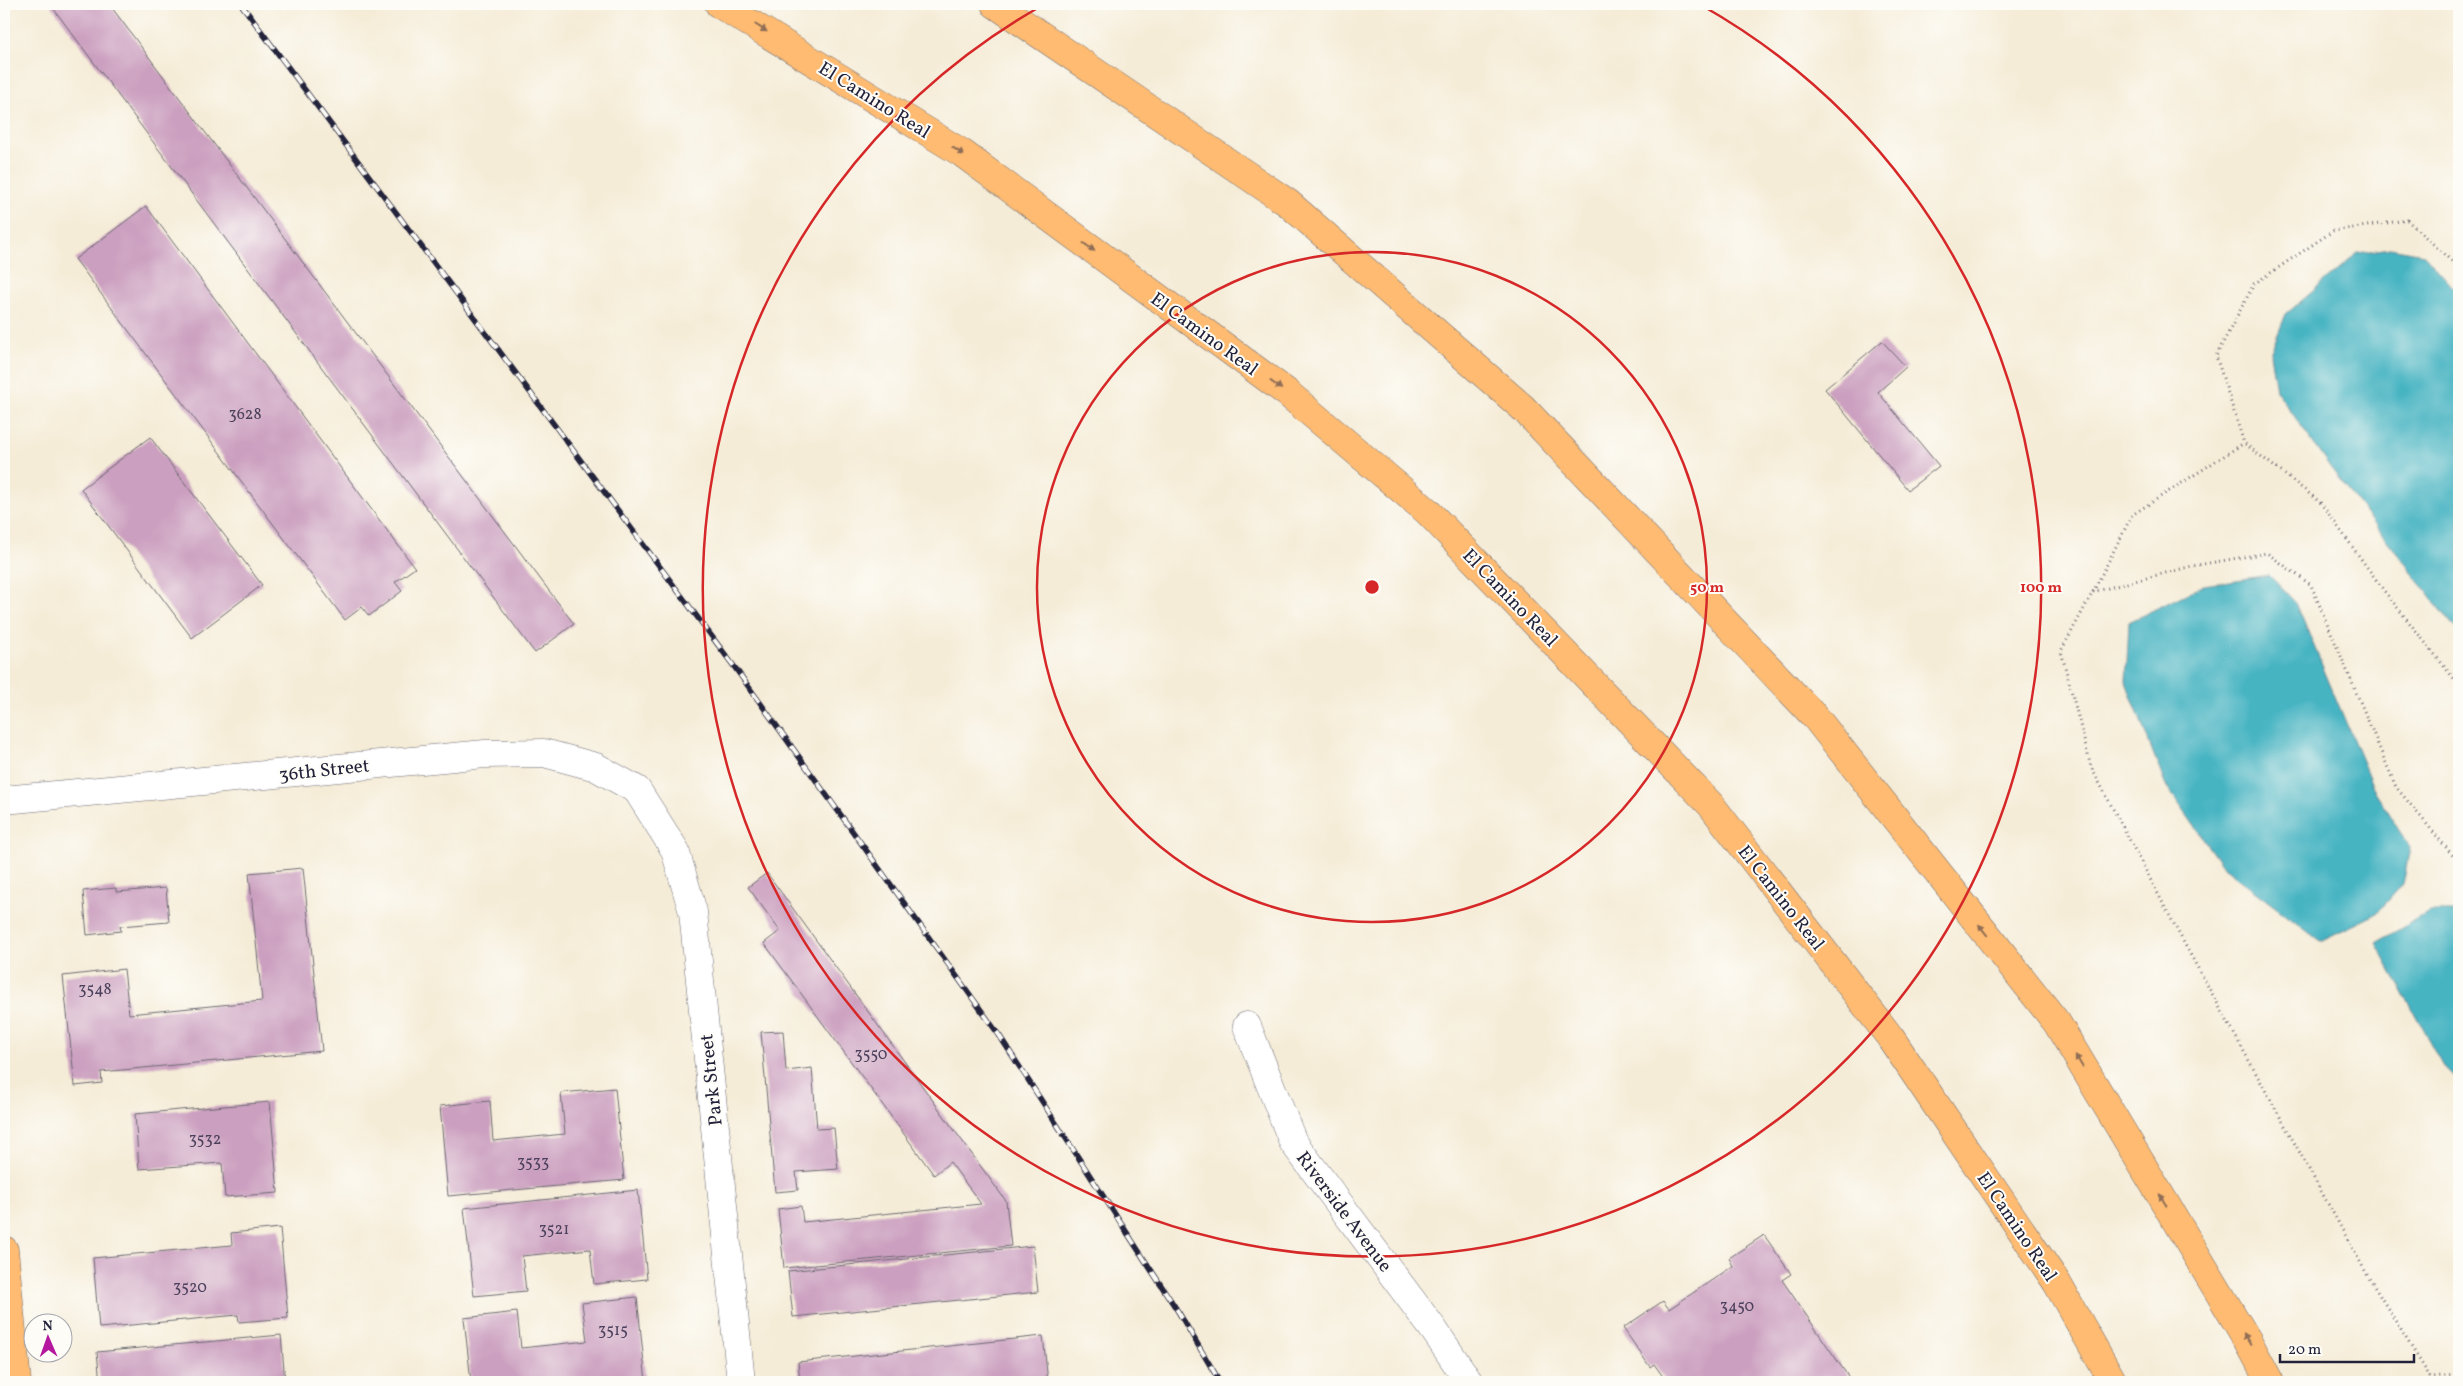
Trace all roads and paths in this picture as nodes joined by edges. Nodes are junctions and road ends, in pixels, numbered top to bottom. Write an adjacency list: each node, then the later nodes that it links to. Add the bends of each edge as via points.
1 (718, 4): 16 (main road, El Camino Real, one-way to 16, via 962,153 1286,392 1427,511 1711,805 1890,1037 2057,1283)
2 (995, 4): 17 (main road, one-way to 2, via 2057,1024 1816,718 1523,408 1288,203)
3 (2459, 268): 4 (path, via 2407,220 2333,231 2254,284 2216,356)
4 (2244, 443): 5 (path, via 2132,515); 6 (path, via 2320,502 2385,592)
5 (2093, 592): 9 (path, via 2192,566 2268,553 2311,584 2396,787); 12 (path, via 2060,651 2091,767 2368,1278 2430,1377)
6 (2459, 685)
7 (637, 790): 8 (street, 36th Street, via 596,767 544,753 485,754); 14 (street, Park Street, via 675,850 693,912)
8 (4, 800)
9 (2459, 863)
10 (1247, 1026): 15 (street, Riverside Avenue, via 1293,1142 1434,1330)
11 (4, 1250): 13 (main road)
12 (2459, 1374)
13 (18, 1382)
14 (741, 1382)
15 (1469, 1382)
16 (2113, 1382)
17 (2270, 1382)

